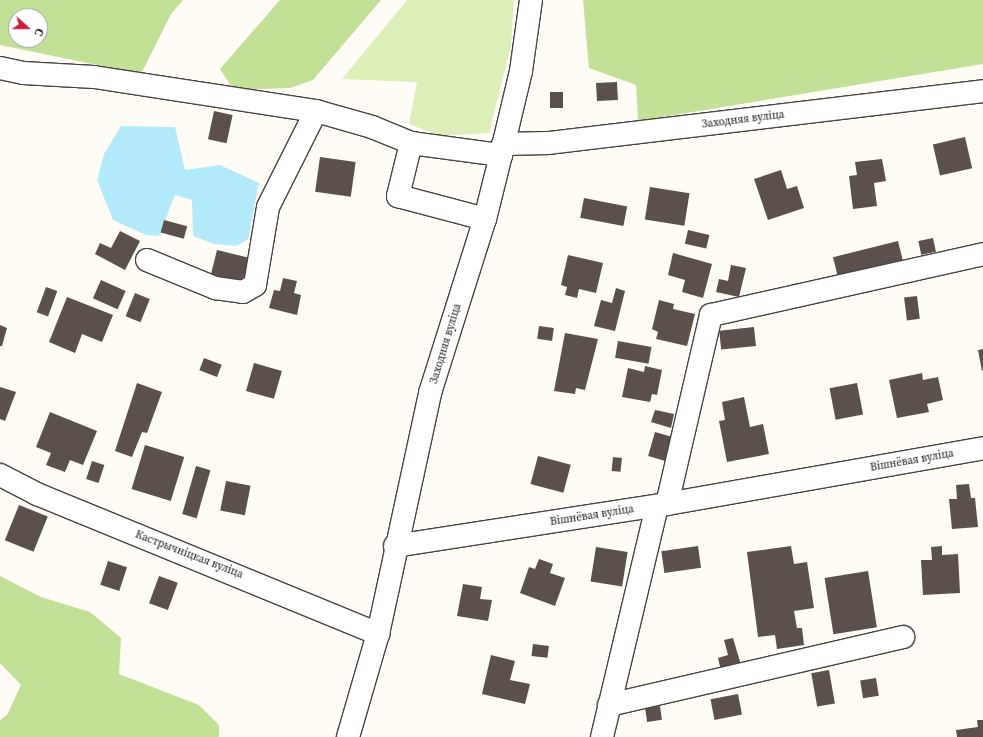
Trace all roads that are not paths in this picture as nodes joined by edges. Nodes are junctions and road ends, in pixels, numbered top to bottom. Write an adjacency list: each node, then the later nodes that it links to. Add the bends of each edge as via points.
1 (531, 0): 6 (street, Заходняя вуліца, via 521,71)
2 (0, 68): 4 (street, via 23,73 94,77)
3 (983, 92): 6 (street, Заходняя вуліца)
4 (316, 111): 5 (street, via 372,127); 9 (street, via 268,207 254,285 243,292 215,288)
5 (411, 143): 6 (street); 7 (street, via 398,196)
6 (502, 150): 7 (street, Заходняя вуліца)
7 (485, 219): 13 (street, Заходняя вуліца, via 430,393)
8 (983, 254): 12 (street, via 711,315)
9 (147, 260)
10 (983, 448): 12 (street, Вішнёвая вуліца)
11 (0, 475): 14 (street, Кастрычніцкая вуліца, via 44,497)
12 (662, 505): 13 (street, Вішнёвая вуліца); 16 (street)
13 (396, 546): 14 (street)
14 (378, 634): 17 (street)
15 (903, 637): 16 (street)
16 (610, 705): 18 (street)
17 (348, 737)
18 (602, 737)

